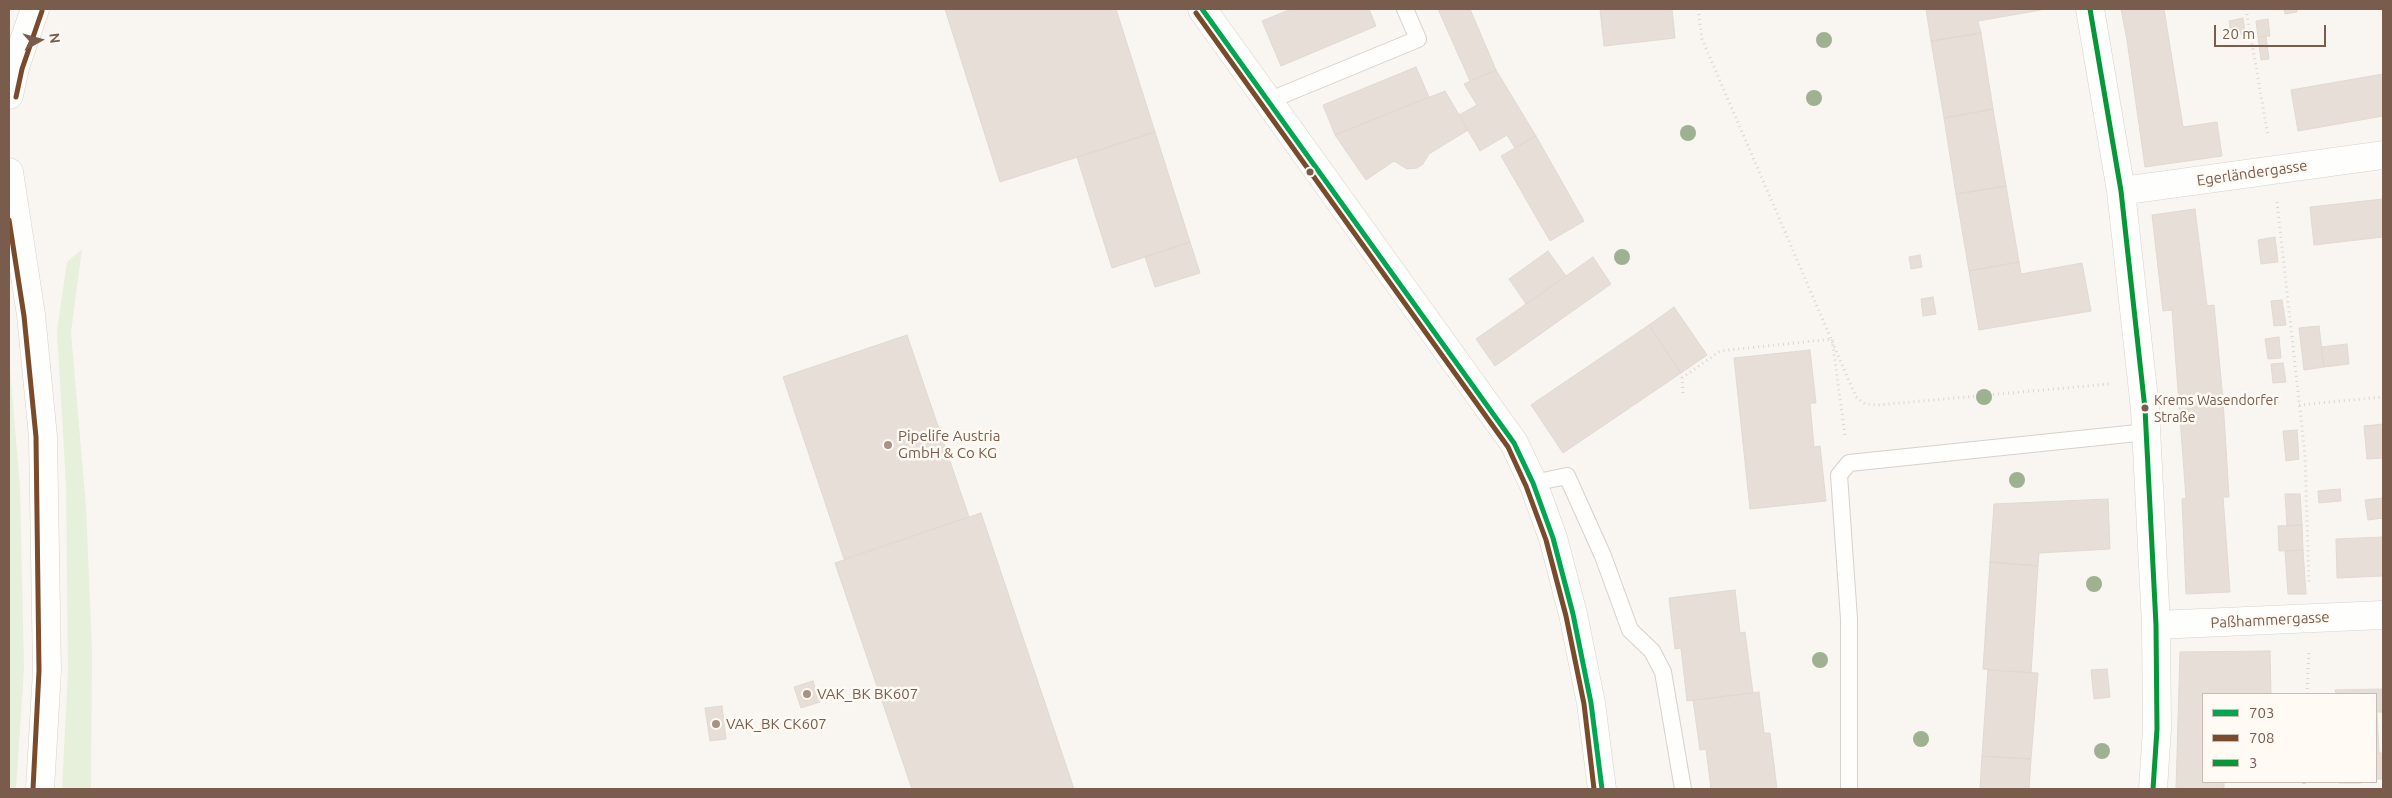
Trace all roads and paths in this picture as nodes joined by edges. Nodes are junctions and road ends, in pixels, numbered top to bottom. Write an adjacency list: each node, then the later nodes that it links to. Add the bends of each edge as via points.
1 (35, 9): 7 (street)
2 (1405, 9): 8 (lane, via 1418,39)
3 (1698, 9): 13 (path, via 1702,39)
4 (2090, 9): 12 (street)
5 (2246, 9): 10 (path)
6 (1207, 10): 8 (street)
7 (9, 95)
8 (1268, 101): 20 (street, via 1492,411 1514,443)
9 (2383, 156): 10 (street, Egerländergasse)
10 (2274, 170): 12 (street, Egerländergasse); 17 (path)
11 (9, 172): 25 (street, via 31,315 43,437 47,671)
12 (2121, 191): 14 (street)
13 (1832, 339): 14 (path, via 1856,397 1865,404); 15 (path, via 1720,352 1682,378); 19 (path)
14 (2142, 382): 18 (street)
15 (1683, 393)
16 (2383, 397): 17 (path)
17 (2299, 405): 22 (path, via 2305,456)
18 (2147, 432): 19 (lane); 23 (street)
19 (1848, 463): 28 (lane, via 1839,475 1849,619)
20 (1533, 483): 26 (street, via 1573,614 1591,703); 27 (lane, via 1567,476 1603,556 1630,630 1652,651 1663,672)
21 (2383, 615): 22 (street, Paßhammergasse)
22 (2310, 617): 23 (street, Paßhammergasse); 24 (path)
23 (2156, 625): 29 (street)
24 (2307, 693)
25 (40, 789)
26 (1602, 789)
27 (1683, 789)
28 (1849, 789)
29 (2154, 789)

